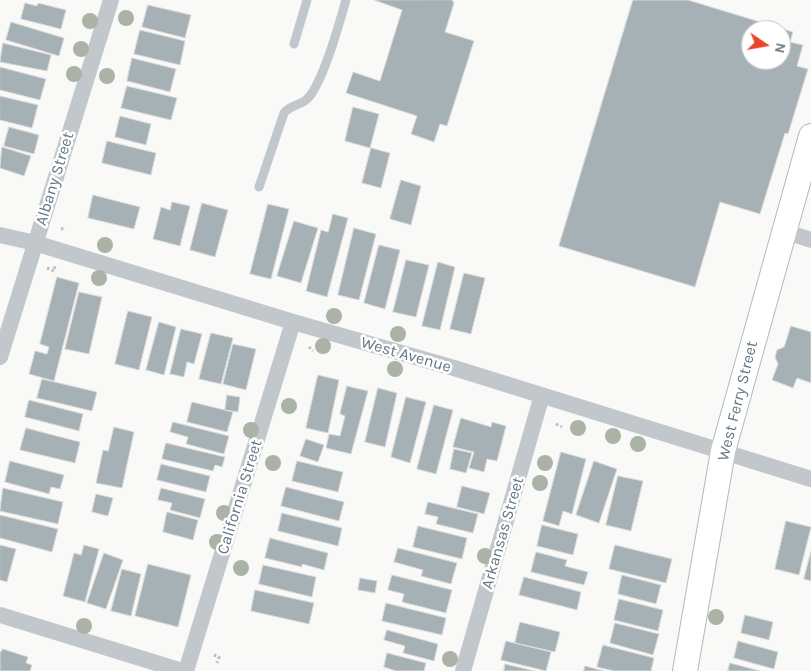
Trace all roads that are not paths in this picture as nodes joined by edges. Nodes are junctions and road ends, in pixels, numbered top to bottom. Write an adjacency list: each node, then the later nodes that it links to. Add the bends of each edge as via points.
1 (111, 0): 10 (street, Albany Street)
2 (307, 0): 4 (lane)
3 (346, 0): 6 (lane, via 315,88 308,99 288,107 284,113)
4 (294, 44)
5 (811, 136): 7 (street, West Ferry Street)
6 (260, 187)
7 (783, 231): 9 (street); 14 (street, West Ferry Street)
8 (0, 235): 10 (street, West Avenue)
9 (811, 240)
10 (35, 243): 11 (street, West Avenue); 12 (street, Albany Street)
11 (293, 322): 13 (street, West Avenue); 18 (street, California Street)
12 (0, 357)
13 (542, 395): 14 (street, West Avenue); 19 (street, Arkansas Street)
14 (723, 452): 15 (street, West Avenue); 20 (street, West Ferry Street)
15 (811, 479)
16 (0, 615): 17 (street)
17 (182, 671)
18 (186, 671)
19 (463, 671)
20 (684, 671)

